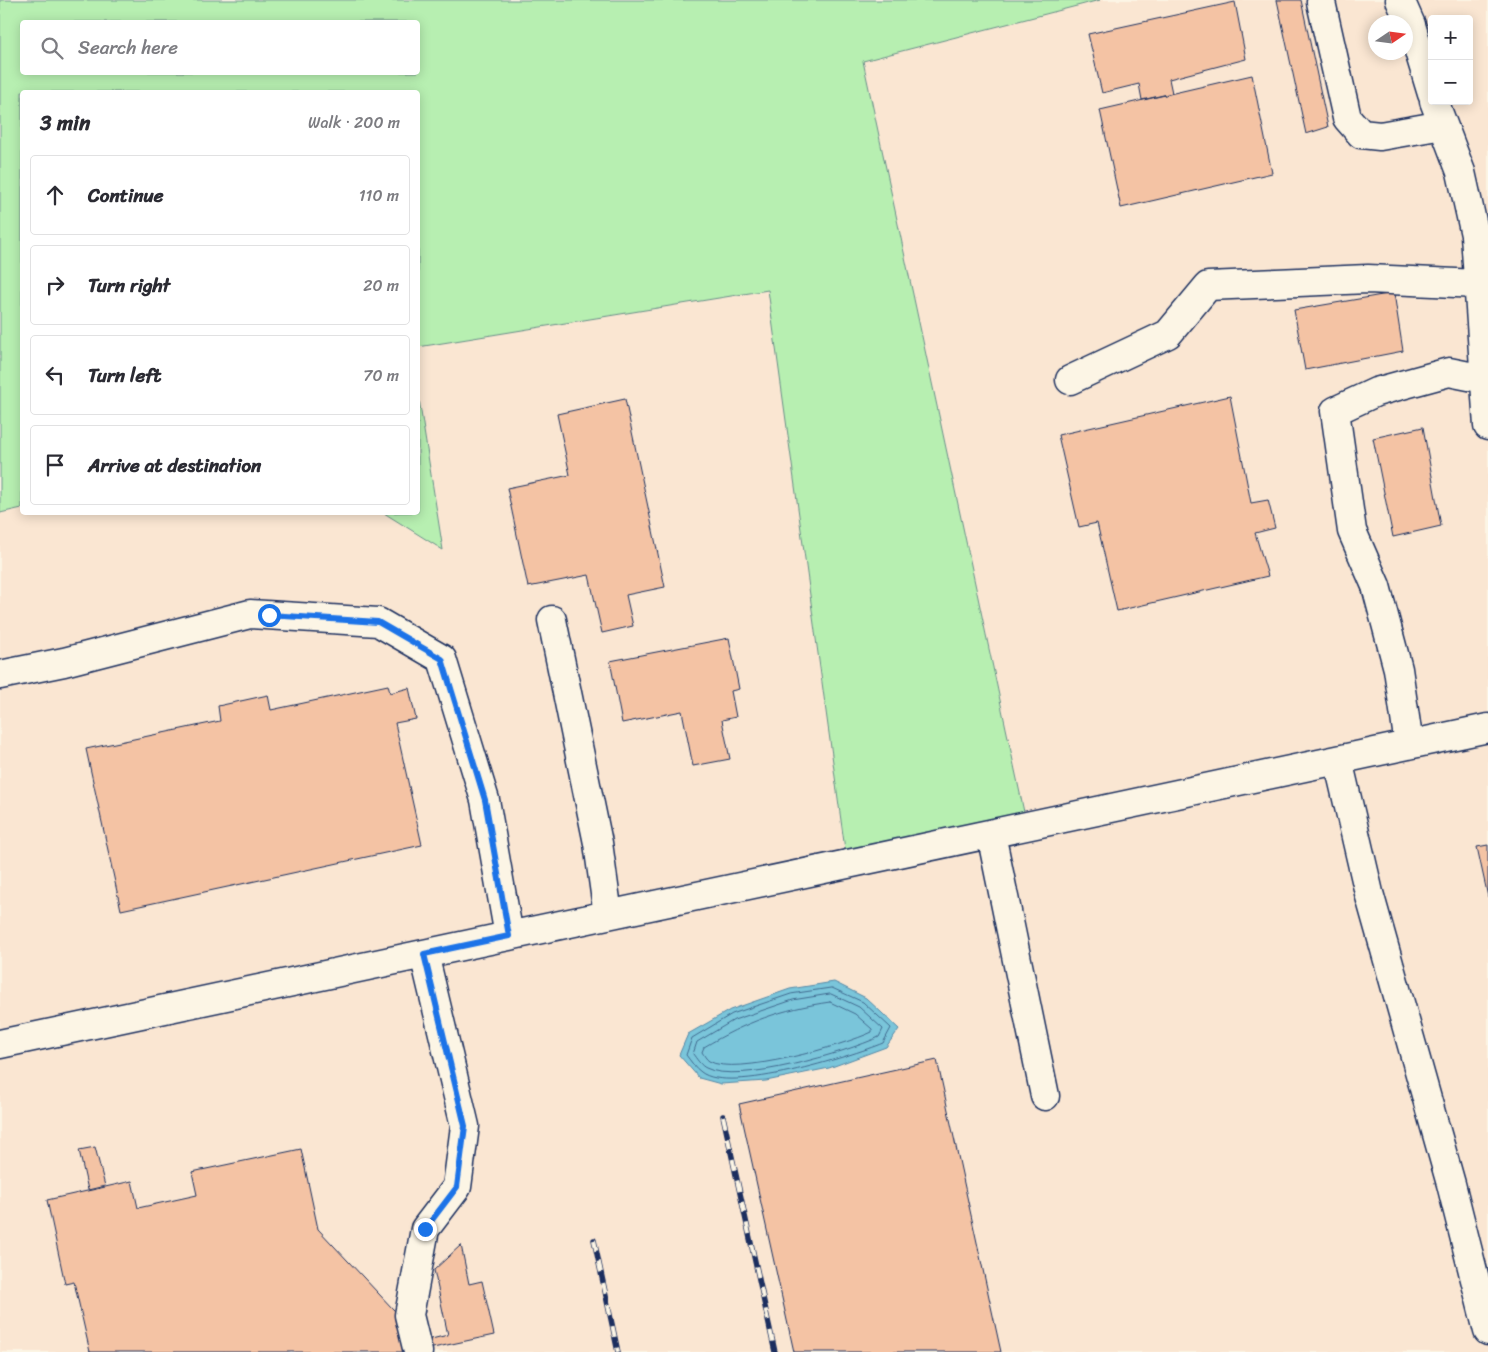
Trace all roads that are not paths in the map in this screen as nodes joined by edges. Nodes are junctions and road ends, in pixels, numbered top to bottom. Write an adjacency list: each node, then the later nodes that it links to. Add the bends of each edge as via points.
1 (1400, 0): 3 (street)
2 (1321, 2): 4 (street, via 1347,118 1361,134 1380,136)
3 (1428, 81)
4 (1438, 113): 5 (street, via 1461,172 1475,235)
5 (1478, 284): 6 (street); 7 (street, via 1368,279 1208,286 1168,334)
6 (1484, 379): 8 (street); 12 (street, via 1449,372 1376,392 1335,412 1352,531 1376,586 1398,669)
7 (1070, 380)
8 (1488, 426)
9 (552, 620): 15 (street, via 598,843)
10 (0, 676): 16 (street, via 250,614 378,622 442,659 485,800)
11 (1488, 728): 12 (street)
12 (1408, 745): 13 (street)
13 (1338, 760): 14 (street); 20 (street, via 1369,893 1451,1184)
14 (991, 834): 15 (street); 19 (street)
15 (608, 915): 16 (street)
16 (509, 936): 17 (street)
17 (424, 954): 18 (street); 21 (street, via 465,1126 457,1187 425,1229 409,1315)
18 (0, 1044)
19 (1045, 1096)
20 (1488, 1331)
21 (418, 1352)

